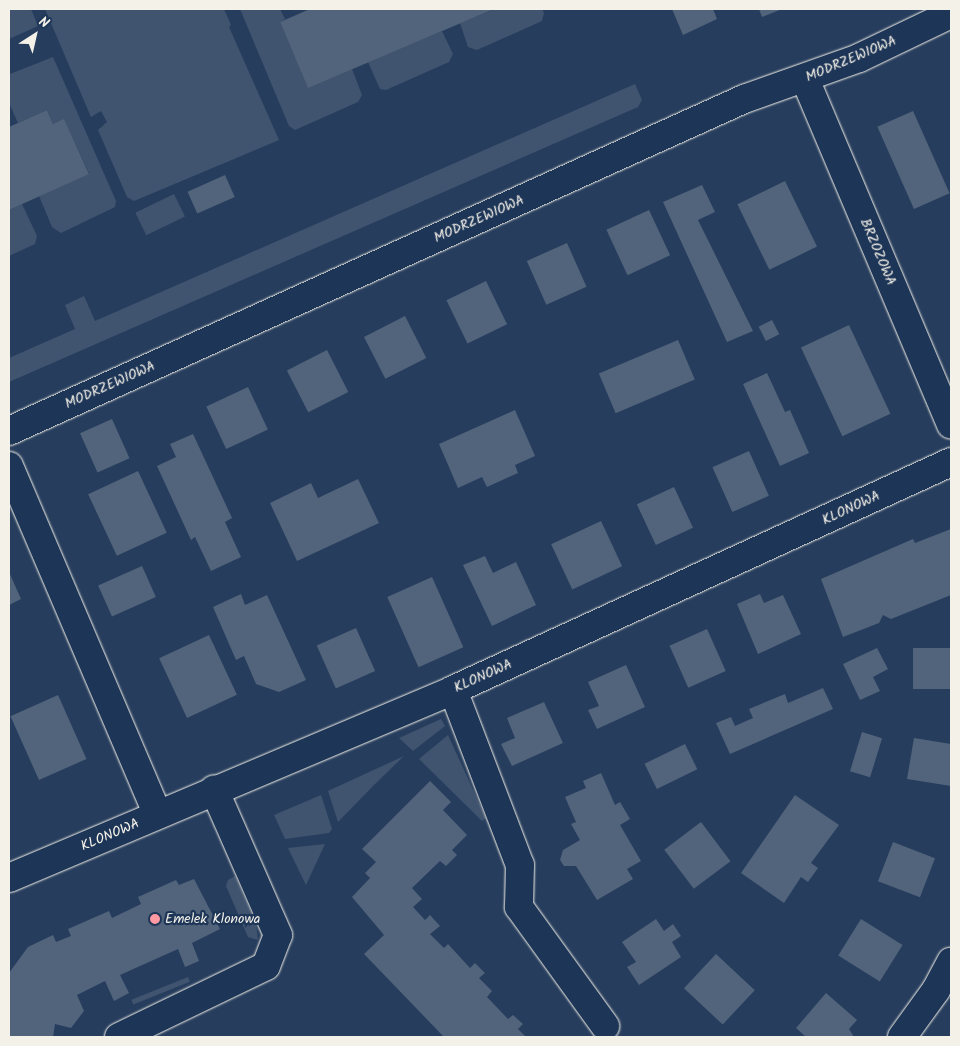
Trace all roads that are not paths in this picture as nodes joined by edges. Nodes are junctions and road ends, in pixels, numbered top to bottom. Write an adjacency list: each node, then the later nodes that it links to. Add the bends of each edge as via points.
1 (951, 14): 2 (street, MODRZEWIOWA, via 859,58)
2 (805, 79): 3 (street, BRZOZOWA); 4 (street, MODRZEWIOWA, via 744,99)
3 (951, 424)
4 (9, 431)
5 (951, 462): 7 (street, KLONOWA)
6 (9, 466): 9 (street)
7 (453, 690): 8 (street, KLONOWA); 12 (street, via 520,865 519,907)
8 (214, 789): 9 (street, KLONOWA); 13 (street, via 278,935 266,966)
9 (158, 816): 10 (street, KLONOWA)
10 (9, 878)
11 (951, 962): 14 (street, via 936,990)
12 (605, 1026)
13 (119, 1037)
14 (902, 1037)

